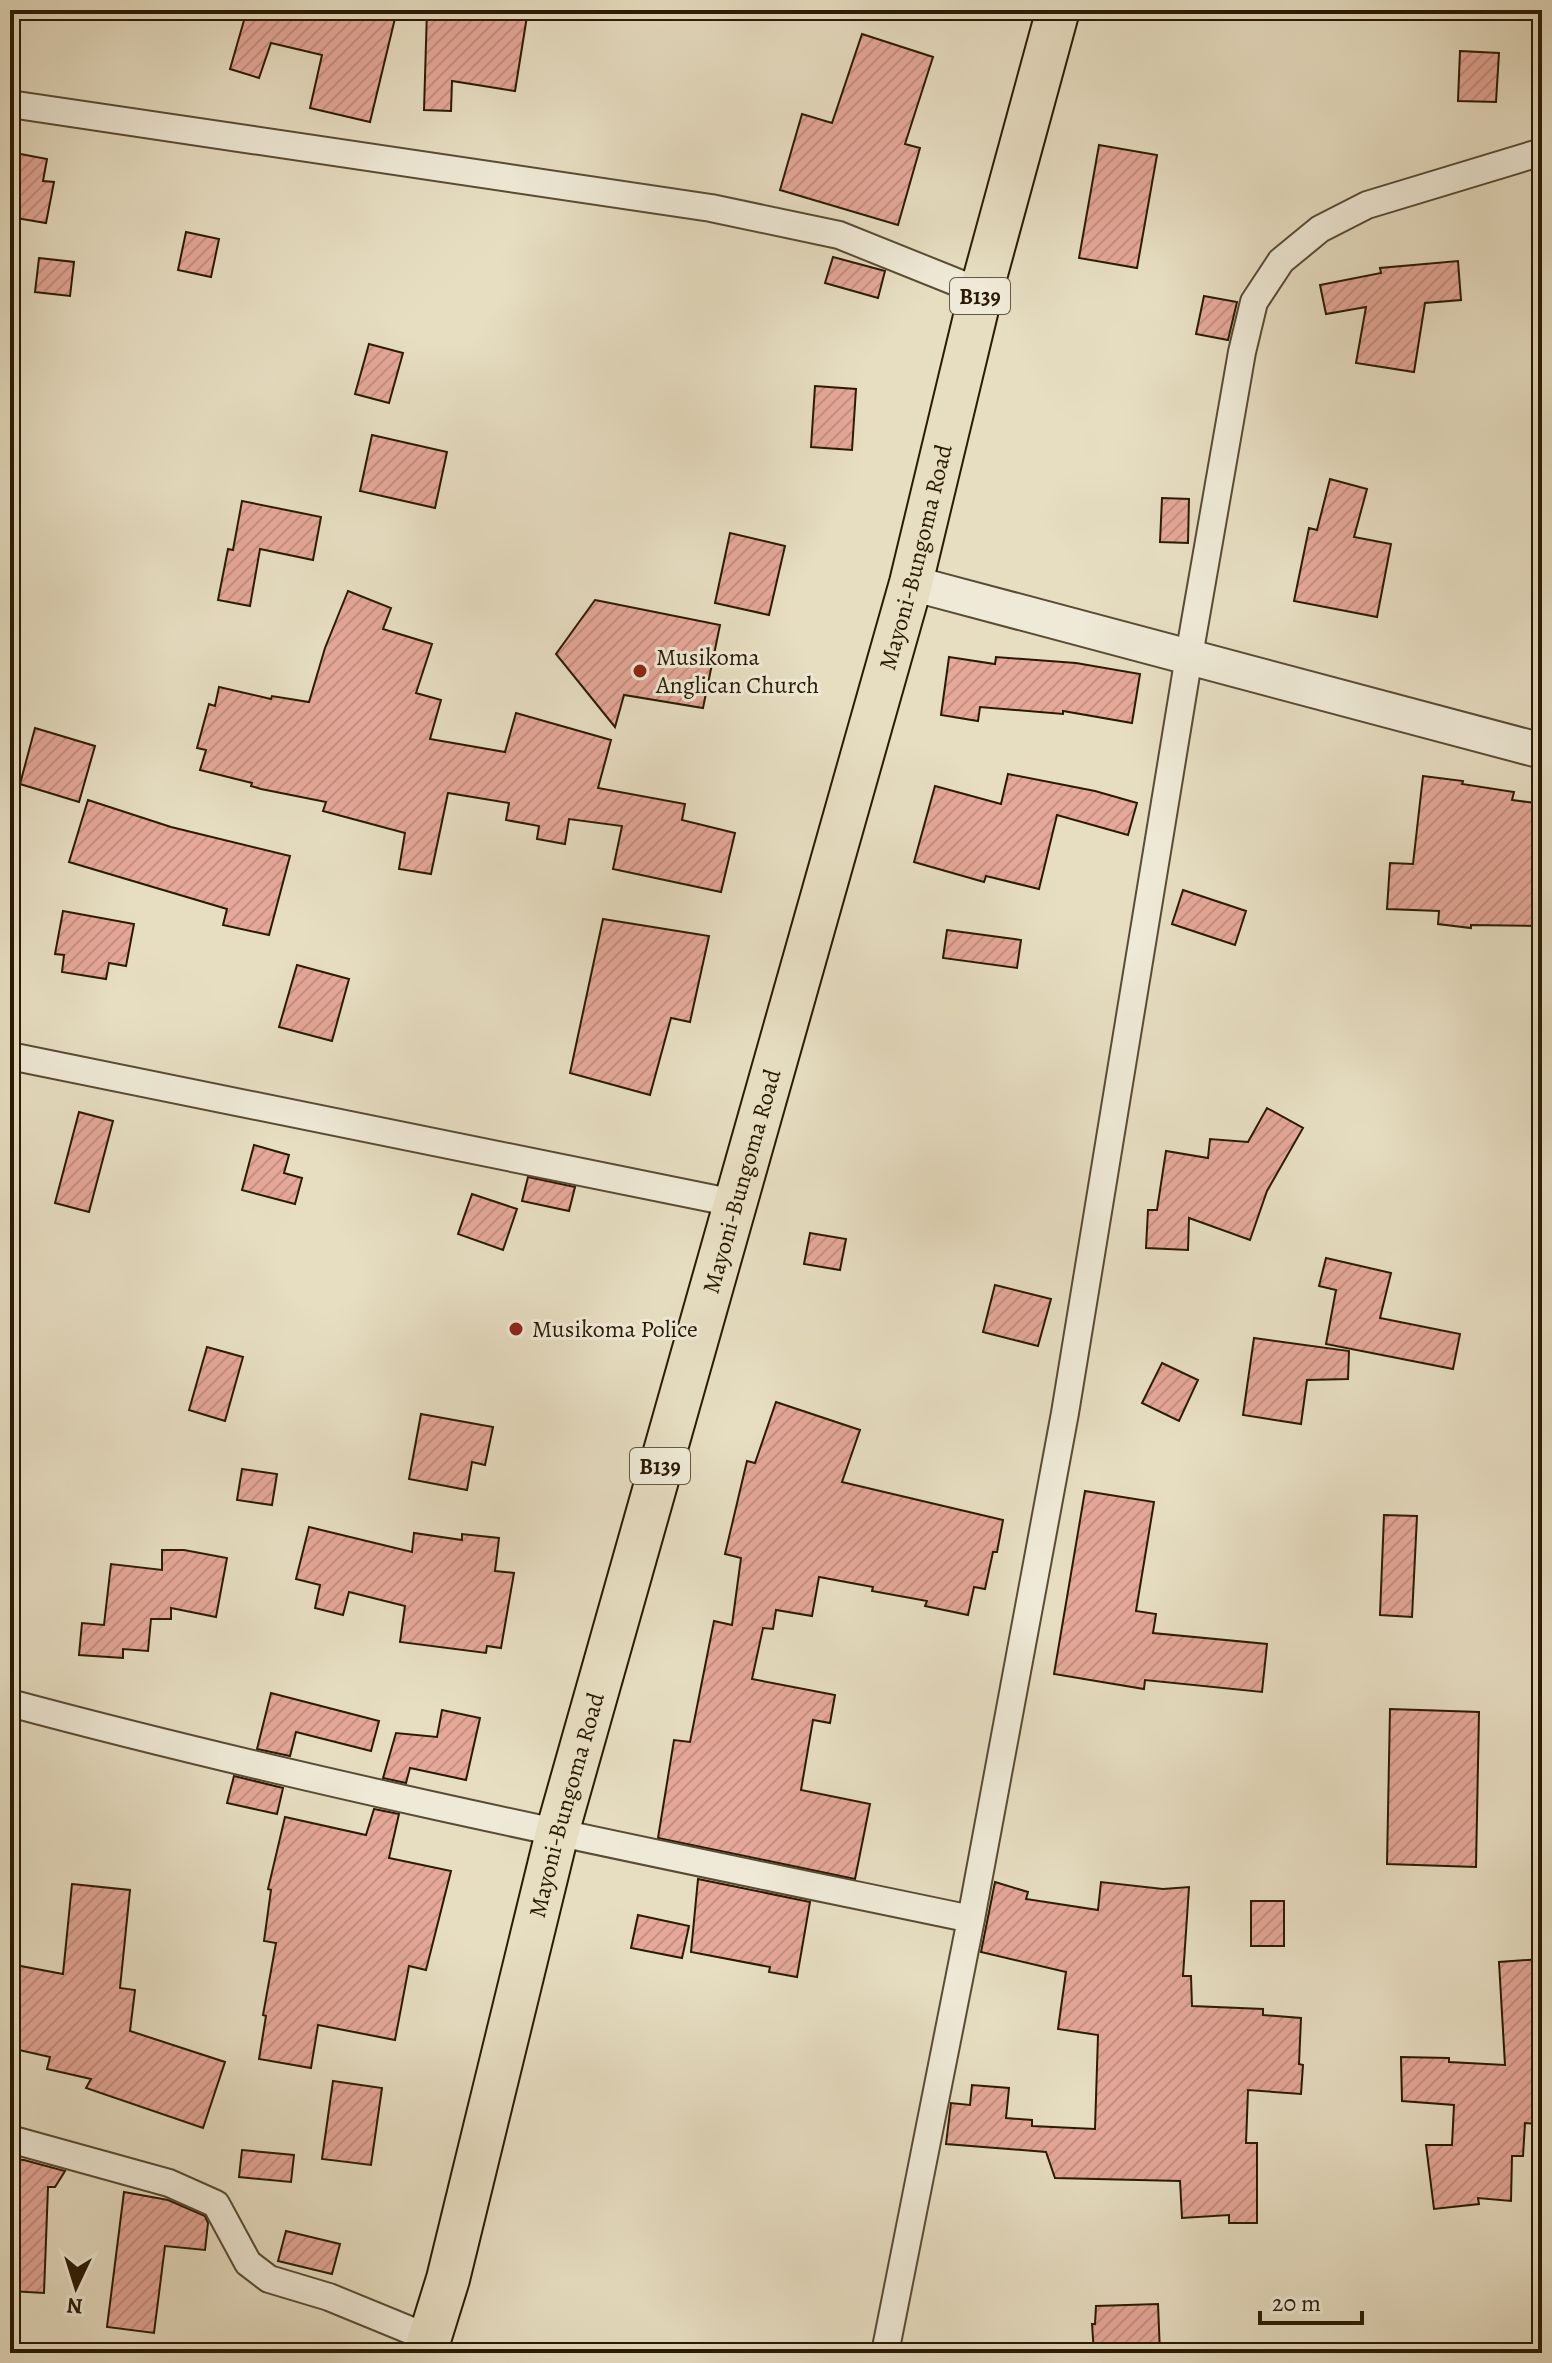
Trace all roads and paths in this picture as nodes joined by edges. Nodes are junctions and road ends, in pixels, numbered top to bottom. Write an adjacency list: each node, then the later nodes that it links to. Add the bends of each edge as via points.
1 (1058, 10): 4 (main road, Mayoni-Bungoma Road / B139)
2 (10, 104): 4 (street, via 711,208 839,235)
3 (1542, 152): 6 (street, via 1367,205 1320,229 1281,261 1254,302 1242,352)
4 (981, 292): 5 (main road, Mayoni-Bungoma Road / B139)
5 (911, 583): 6 (street); 9 (main road, Mayoni-Bungoma Road / B139)
6 (1189, 656): 7 (street); 12 (street, via 1065,1413)
7 (1542, 751)
8 (10, 1056): 9 (street)
9 (734, 1203): 11 (main road, Mayoni-Bungoma Road / B139)
10 (10, 1703): 11 (street, via 155,1742)
11 (557, 1833): 12 (street); 14 (main road, Mayoni-Bungoma Road / B139, via 448,2279)
12 (971, 1919): 15 (street)
13 (10, 2139): 14 (street, via 169,2183 216,2204 248,2263 269,2279 329,2297)
14 (427, 2345)
15 (885, 2353)

